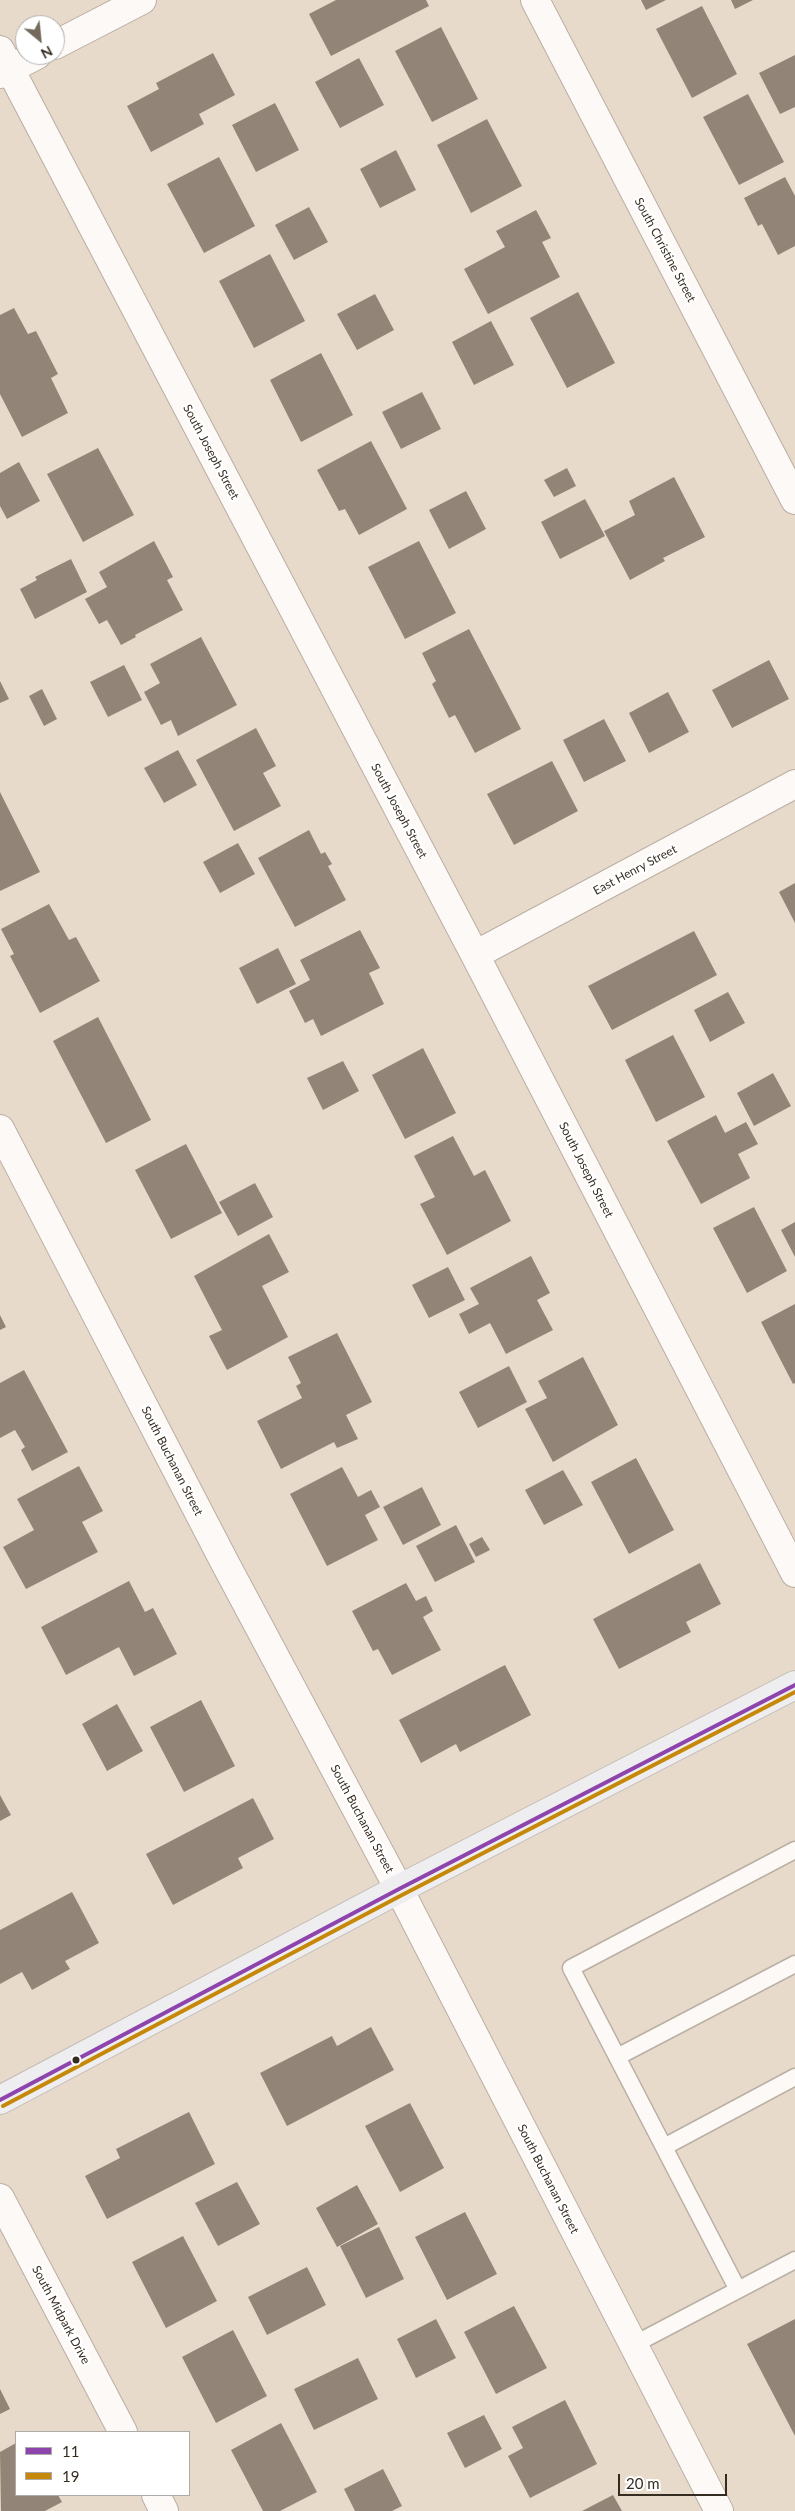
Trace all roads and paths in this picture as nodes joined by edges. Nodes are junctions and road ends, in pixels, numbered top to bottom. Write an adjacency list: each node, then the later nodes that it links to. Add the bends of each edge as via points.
1 (142, 0): 3 (street)
2 (535, 0): 5 (street, South Christine Street)
3 (65, 40)
4 (3, 64): 7 (street, South Joseph Street)
5 (795, 500)
6 (795, 784): 7 (street, East Henry Street)
7 (475, 956): 9 (street, South Joseph Street)
8 (0, 1129): 12 (street, South Buchanan Street, via 225,1563)
9 (795, 1573)
10 (795, 1685): 12 (main road)
11 (795, 1850): 14 (lane, via 570,1968)
12 (399, 1889): 16 (main road); 21 (street, South Buchanan Street)
13 (795, 1964): 14 (lane)
14 (617, 2057): 17 (lane)
15 (795, 2077): 17 (lane)
16 (0, 2100)
17 (664, 2147): 20 (lane)
18 (0, 2198): 22 (street, South Midpark Drive)
19 (795, 2260): 20 (lane)
20 (738, 2290): 21 (lane)
21 (633, 2345): 25 (street, South Buchanan Street)
22 (122, 2431)
23 (156, 2496): 24 (street)
24 (164, 2511)
25 (719, 2511)

